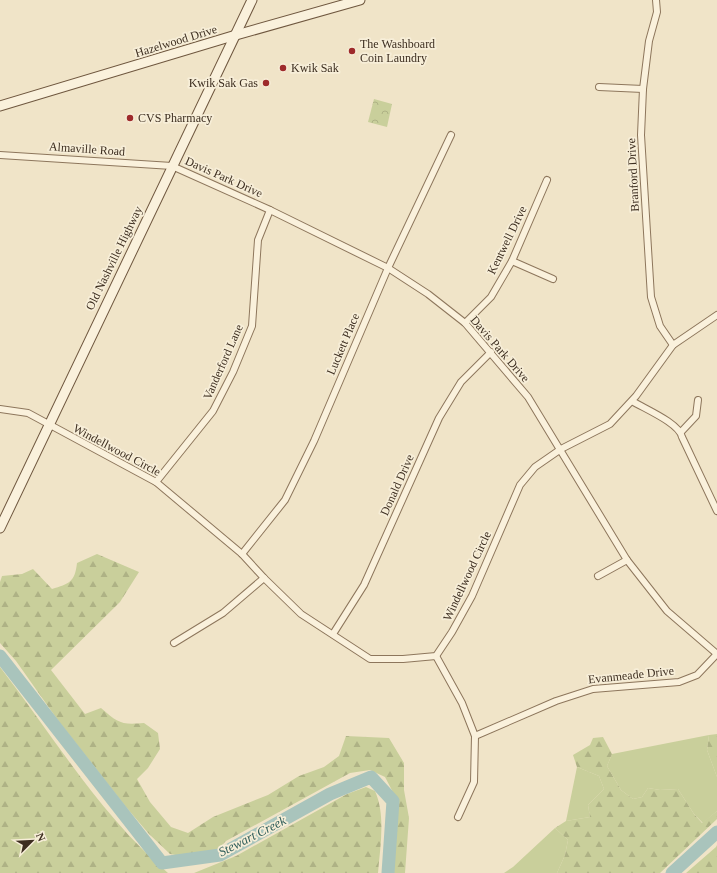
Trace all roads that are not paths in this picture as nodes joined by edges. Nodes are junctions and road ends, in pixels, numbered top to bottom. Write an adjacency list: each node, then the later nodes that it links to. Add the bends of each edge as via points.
1 (252, 0): 4 (main road, Old Nashville Highway)
2 (360, 0): 4 (main road, Hazelwood Drive)
3 (656, 0): 6 (street, Branford Drive, via 657,12 649,41)
4 (236, 35): 7 (main road, Hazelwood Drive); 10 (main road, Old Nashville Highway)
5 (599, 87): 6 (street)
6 (643, 89): 18 (street, Branford Drive, via 641,135 651,297 660,326)
7 (0, 106)
8 (451, 135): 14 (street, Luckett Place)
9 (0, 155): 10 (street, Almaville Road)
10 (172, 166): 12 (street, Davis Park Drive); 23 (main road, Old Nashville Highway)
11 (548, 180): 13 (street, Kentwell Drive)
12 (270, 210): 14 (street, Davis Park Drive); 26 (street, Vanderford Lane, via 258,240 252,326 213,411)
13 (512, 261): 15 (street); 17 (street, Kentwell Drive, via 491,297)
14 (388, 268): 17 (street, Davis Park Drive, via 428,294); 29 (street, Luckett Place, via 314,441 285,500)
15 (553, 279)
16 (717, 315): 18 (street, Windellwood Circle)
17 (465, 323): 19 (street, Davis Park Drive)
18 (673, 345): 21 (street, Windellwood Circle)
19 (490, 352): 25 (street, Davis Park Drive, via 528,397); 33 (street, Donald Drive, via 460,382 439,418 364,585)
20 (698, 400): 24 (street, via 696,416)
21 (632, 401): 24 (street); 25 (street, Windellwood Circle, via 610,424)
22 (0, 409): 23 (street, Windellwood Circle, via 28,413)
23 (48, 425): 26 (street, Windellwood Circle); 28 (main road, Old Nashville Highway)
24 (681, 432): 27 (street)
25 (561, 449): 30 (street, Davis Park Drive); 36 (street, Windellwood Circle, via 535,467 520,485 472,596)
26 (156, 482): 29 (street, Windellwood Circle)
27 (717, 511)
28 (0, 528)
29 (242, 554): 32 (street, Windellwood Circle)
30 (627, 560): 31 (street); 35 (street, Davis Park Drive, via 667,610)
31 (598, 576)
32 (264, 578): 33 (street, Windellwood Circle, via 301,614); 34 (street, via 223,613)
33 (333, 634): 36 (street, Windellwood Circle, via 370,659)
34 (174, 643)
35 (717, 654): 37 (street, Evanmeade Drive, via 697,675 678,682 593,689 556,701)
36 (436, 656): 37 (street, via 462,703)
37 (475, 736): 38 (street, via 474,782)
38 (458, 817)

